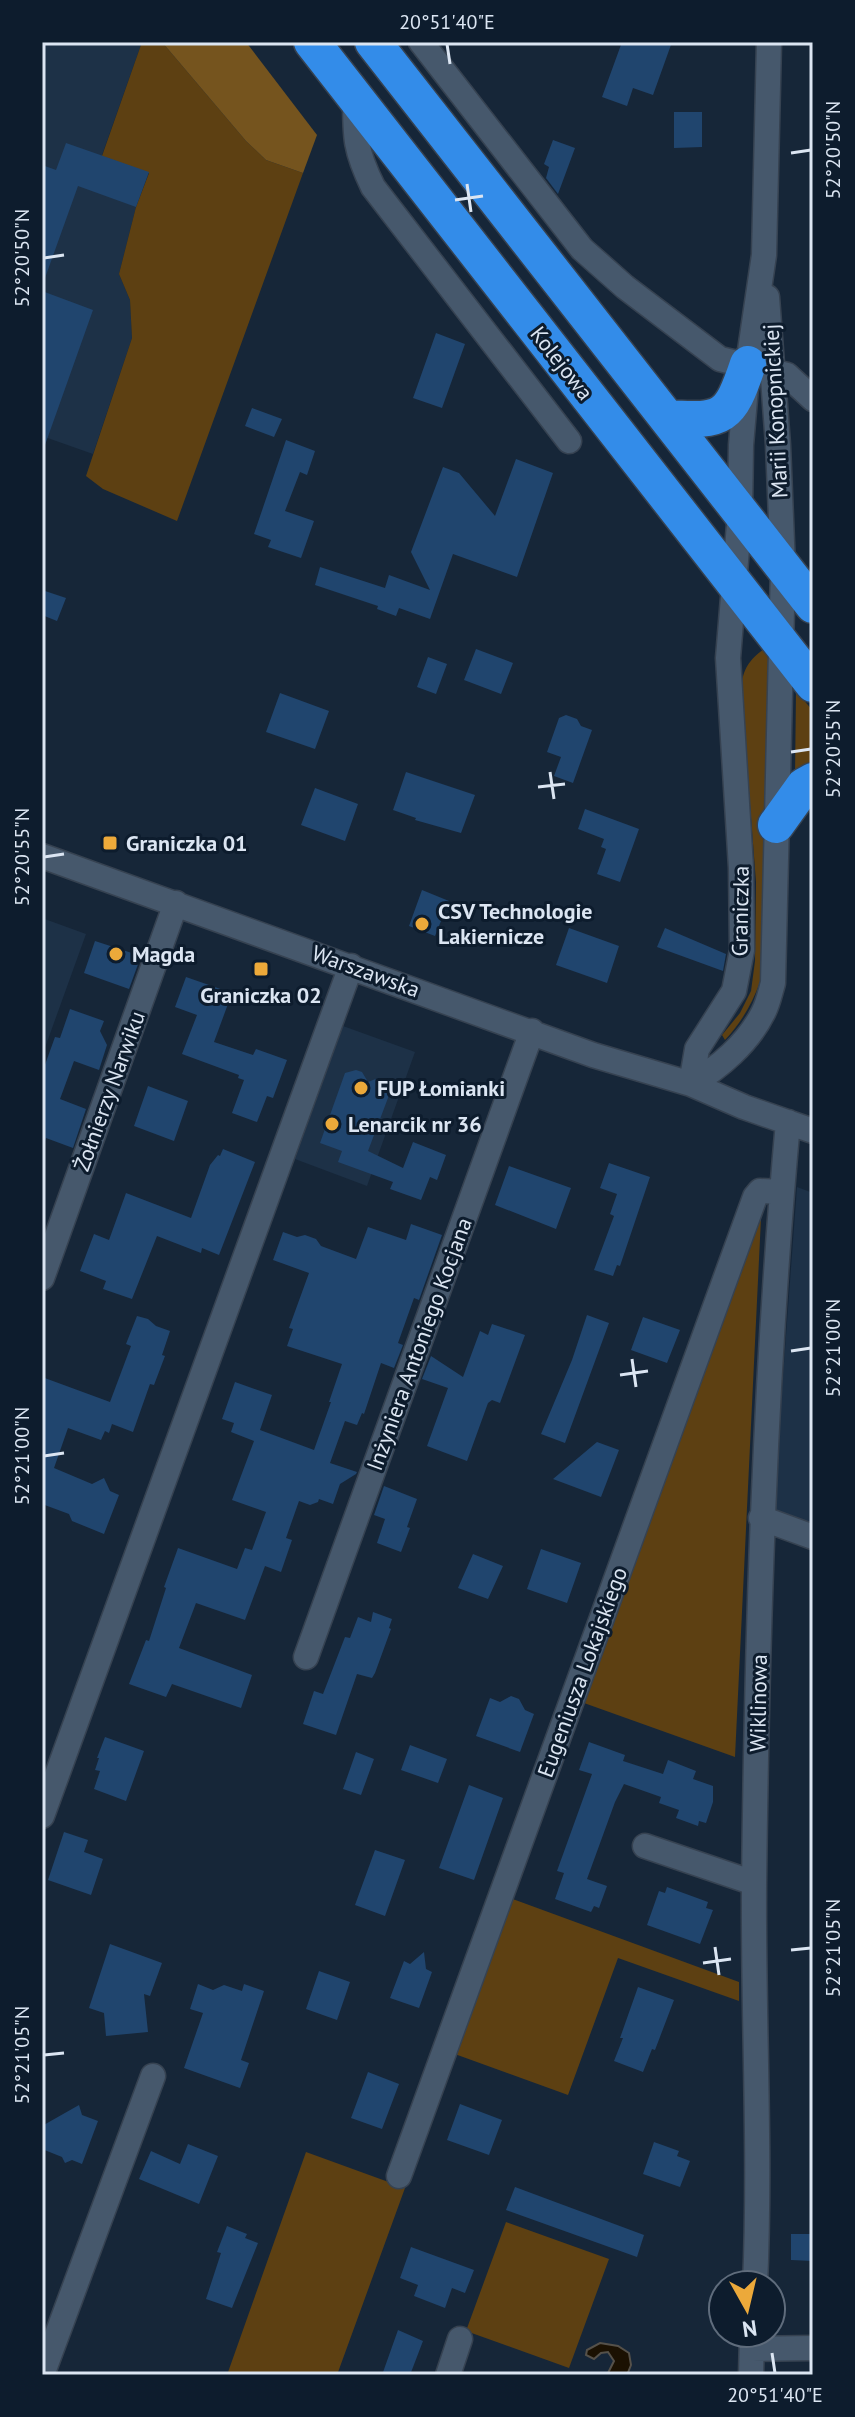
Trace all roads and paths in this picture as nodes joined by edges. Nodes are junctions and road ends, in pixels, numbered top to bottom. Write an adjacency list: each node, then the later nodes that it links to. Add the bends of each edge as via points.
1 (312, 42): 5 (highway, Kolejowa)
2 (373, 42): 10 (highway)
3 (421, 42): 8 (street, via 582,249 720,359)
4 (769, 42): 8 (street, Marii Konopnickiej)
5 (355, 97): 6 (street, via 355,139 373,187); 7 (highway, Kolejowa)
6 (460, 299): 7 (street); 11 (street)
7 (515, 303): 14 (highway, Kolejowa)
8 (761, 367): 9 (street, via 787,375); 10 (highway, via 725,412 703,420); 12 (street, Marii Konopnickiej, via 741,445); 13 (street, Marii Konopnickiej)
9 (813, 399)
10 (667, 418): 12 (highway)
11 (569, 441)
12 (740, 512): 13 (highway); 14 (street, Graniczka)
13 (783, 567): 15 (highway); 16 (street, Graniczka)
14 (735, 585): 16 (highway, Kolejowa); 24 (street, Graniczka, via 728,676 742,950 734,991 697,1049)
15 (813, 605)
16 (782, 644): 17 (highway, Kolejowa); 19 (street, Graniczka)
17 (813, 684)
18 (813, 781): 19 (highway)
19 (776, 825): 24 (street, Graniczka, via 773,983 764,1012 747,1038)
20 (42, 856): 21 (street, Warszawska)
21 (176, 903): 22 (street, Warszawska); 28 (street, Żołnierzy Narwiku)
22 (351, 966): 23 (street, Warszawska); 32 (street)
23 (532, 1031): 24 (street, Warszawska); 31 (street, Inżyniera Antoniego Kocjana)
24 (691, 1084): 25 (street)
25 (788, 1122): 26 (street); 27 (street, Wiklinowa)
26 (813, 1131)
27 (782, 1192): 29 (street, Wiklinowa); 36 (street, Eugeniusza Lokajskiego, via 760,1191 755,1197)
28 (42, 1278)
29 (761, 1518): 30 (street); 34 (street, Wiklinowa)
30 (813, 1537)
31 (306, 1657)
32 (42, 1816)
33 (645, 1846): 34 (street)
34 (754, 1883): 37 (street, Wiklinowa)
35 (153, 2076): 42 (street)
36 (399, 2176)
37 (756, 2269)
38 (460, 2339): 43 (street)
39 (787, 2345): 40 (street)
40 (813, 2348)
41 (752, 2349): 44 (street)
42 (42, 2375)
43 (448, 2375)
44 (751, 2375)

